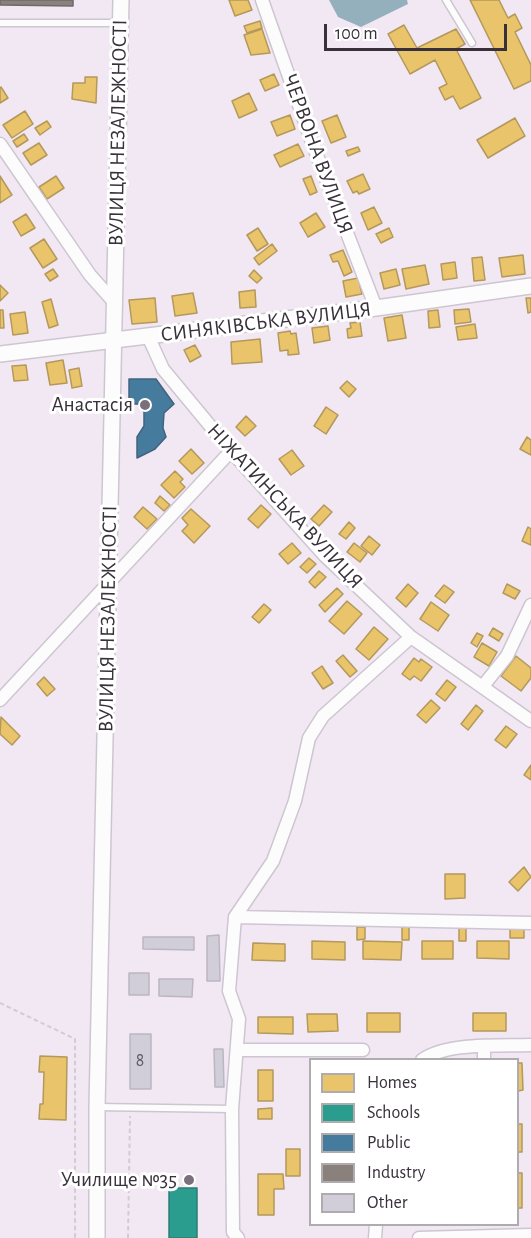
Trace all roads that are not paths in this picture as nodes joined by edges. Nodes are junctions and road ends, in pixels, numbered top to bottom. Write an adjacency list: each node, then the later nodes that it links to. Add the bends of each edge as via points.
1 (121, 0): 5 (street, ВУЛИЦЯ НЕЗАЛЕЖНОСТІ)
2 (262, 0): 10 (street, ЧЕРВОНА ВУЛИЦЯ, via 312,145)
3 (446, 0): 6 (lane)
4 (0, 23): 5 (lane)
5 (121, 23): 9 (street, ВУЛИЦЯ НЕЗАЛЕЖНОСТІ)
6 (472, 43)
7 (0, 144): 9 (street, via 90,275)
8 (531, 286): 10 (street, СИНЯКІВСЬКА ВУЛИЦЯ)
9 (114, 302): 12 (street, ВУЛИЦЯ НЕЗАЛЕЖНОСТІ)
10 (376, 308): 11 (street, СИНЯКІВСЬКА ВУЛИЦЯ)
11 (148, 336): 12 (street, СИНЯКІВСЬКА ВУЛИЦЯ); 14 (street, НІЖАТИНСЬКА ВУЛИЦЯ, via 163,369)
12 (112, 341): 13 (street, СИНЯКІВСЬКА ВУЛИЦЯ); 15 (street, ВУЛИЦЯ НЕЗАЛЕЖНОСТІ)
13 (0, 354)
14 (231, 451): 15 (street); 17 (street, НІЖАТИНСЬКА ВУЛИЦЯ, via 325,556)
15 (110, 582): 19 (street); 29 (street, ВУЛИЦЯ НЕЗАЛЕЖНОСТІ)
16 (531, 605): 18 (street, via 507,656)
17 (411, 637): 18 (street, НІЖАТИНСЬКА ВУЛИЦЯ); 21 (street, via 323,716 309,738 295,801 273,861)
18 (483, 686): 20 (street, НІЖАТИНСЬКА ВУЛИЦЯ)
19 (0, 699)
20 (531, 721)
21 (235, 916): 22 (street); 25 (street, via 229,991 239,1019)
22 (531, 922)
23 (531, 1045): 24 (street)
24 (484, 1046): 27 (street, via 433,1052); 28 (street)
25 (238, 1050): 26 (street); 30 (street)
26 (363, 1050)
27 (424, 1058)
28 (484, 1058)
29 (97, 1107): 30 (lane); 33 (street, ВУЛИЦЯ НЕЗАЛЕЖНОСТІ)
30 (232, 1109): 34 (street, via 233,1232)
31 (487, 1230): 32 (street); 35 (street)
32 (531, 1234)
33 (98, 1238)
34 (238, 1238)
35 (419, 1238)

